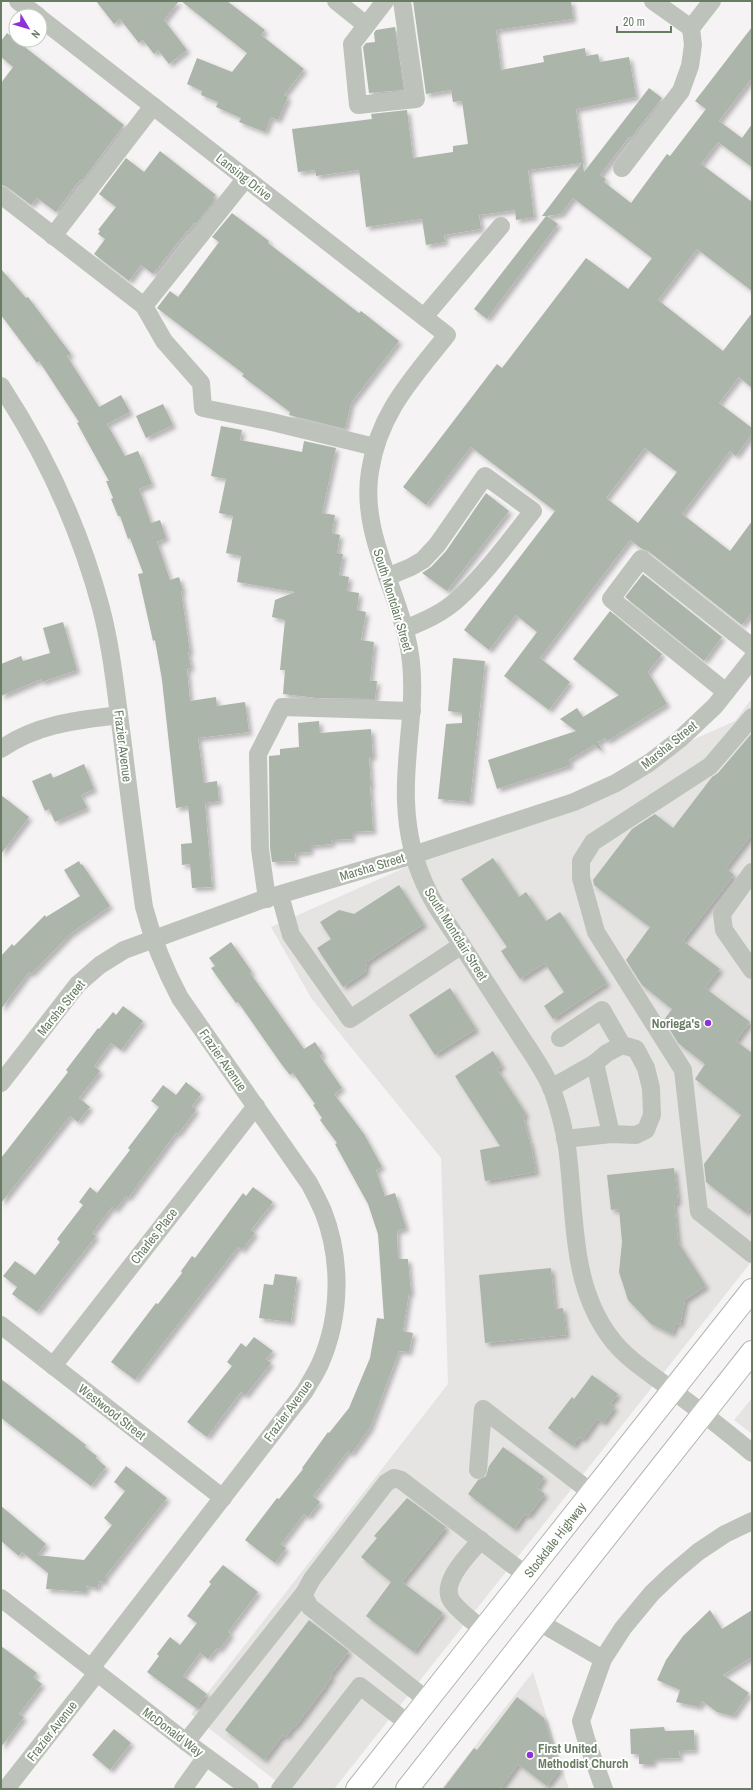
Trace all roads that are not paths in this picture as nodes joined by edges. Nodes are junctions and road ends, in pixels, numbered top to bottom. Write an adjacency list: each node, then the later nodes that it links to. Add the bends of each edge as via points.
1 (18, 1): 7 (street)
2 (336, 1): 9 (street)
3 (385, 1): 9 (street)
4 (402, 1): 9 (street, via 416,99 358,105 352,44)
5 (652, 1): 10 (street)
6 (712, 1): 10 (street)
7 (27, 8)
8 (48, 24): 11 (street, Lansing Drive)
9 (366, 25)
10 (691, 28): 12 (street, via 691,59 681,91)
11 (153, 106): 13 (street, Lansing Drive); 16 (street)
12 (622, 168)
13 (246, 178): 17 (street); 18 (street, Lansing Drive)
14 (1, 195): 16 (street)
15 (501, 226): 18 (street)
16 (53, 236): 17 (street)
17 (144, 306): 21 (street, via 164,341 201,383 203,408 268,420)
18 (424, 317): 19 (street, Lansing Drive)
19 (447, 335): 21 (street, South Montclair Street, via 398,398 384,422)
20 (1, 386): 28 (street, Frazier Avenue, via 43,455 85,552 111,656)
21 (374, 447): 22 (street, South Montclair Street, via 369,475 368,504 373,532)
22 (387, 577): 23 (street, South Montclair Street); 23 (street, via 423,560 437,545 485,476 533,511 492,563 458,600 432,618)
23 (405, 629): 27 (street, South Montclair Street, via 411,660)
24 (752, 647): 26 (street, via 641,559 611,599)
25 (752, 659): 26 (street, Marsha Street)
26 (726, 692): 31 (street, Marsha Street, via 680,739 649,763 616,783 574,802)
27 (412, 711): 31 (street, South Montclair Street, via 405,798 407,827); 33 (street, via 282,707 258,754 260,849)
28 (119, 715): 30 (street, via 60,723 33,731); 34 (street, Frazier Avenue, via 144,907)
29 (752, 717): 45 (street, via 710,766 593,842 581,861 581,878 596,932 684,1070 699,1212)
30 (1, 748)
31 (413, 855): 33 (street, Marsha Street); 35 (street, South Montclair Street, via 429,895)
32 (752, 872): 36 (street, via 722,914 724,930)
33 (274, 897): 34 (street, Marsha Street); 35 (street, via 291,935 350,1020)
34 (152, 939): 40 (street, Marsha Street, via 124,950 100,965 78,984); 42 (street, Frazier Avenue, via 163,967 180,998)
35 (462, 945): 41 (street, South Montclair Street)
36 (752, 968)
37 (560, 1038): 38 (street, via 602,1010)
38 (622, 1045): 39 (street); 43 (street, via 636,1050 646,1068 651,1088 652,1115 646,1130 636,1135)
39 (595, 1063): 41 (street); 43 (street)
40 (1, 1083)
41 (551, 1088): 44 (street, South Montclair Street)
42 (256, 1106): 49 (street, Charles Place); 54 (street, Frazier Avenue, via 309,1183 323,1211 332,1241 336,1303 331,1330 320,1363 306,1391)
43 (611, 1134): 44 (street)
44 (565, 1139): 50 (street, South Montclair Street, via 579,1263 588,1297 596,1315 629,1359)
45 (752, 1254)
46 (752, 1290): 50 (main road, Stockdale Highway)
47 (1, 1325): 49 (street, Westwood Street)
48 (752, 1352): 50 (main road, Stockdale Highway)
49 (53, 1366): 54 (street, Westwood Street)
50 (688, 1402): 51 (street, South Montclair Street); 53 (main road, Stockdale Highway); 60 (main road, Stockdale Highway)
51 (752, 1453)
52 (478, 1470): 53 (street, via 483,1409)
53 (592, 1493): 57 (main road, Stockdale Highway)
54 (223, 1498): 63 (street, Frazier Avenue)
55 (752, 1521): 62 (street, via 725,1534 672,1574 652,1593 623,1628)
56 (481, 1540): 57 (street); 58 (street, via 401,1480 394,1478 386,1483 312,1579); 61 (street, via 456,1570 448,1593 451,1601)
57 (526, 1575): 61 (main road, Stockdale Highway)
58 (305, 1592): 64 (street, via 305,1598 310,1606); 66 (street)
59 (1, 1598): 63 (street, McDonald Way)
60 (539, 1622): 62 (street); 73 (main road, Stockdale Highway)
61 (483, 1630): 64 (main road, Stockdale Highway)
62 (603, 1659): 74 (street, via 581,1721)
63 (94, 1671): 66 (street, McDonald Way); 68 (street, Frazier Avenue)
64 (427, 1700): 65 (main road, Stockdale Highway)
65 (409, 1724): 71 (street, via 360,1686); 72 (main road, Stockdale Highway)
66 (186, 1742): 67 (street, McDonald Way)
67 (206, 1757): 69 (street); 70 (street, McDonald Way)
68 (6, 1789)
69 (183, 1789)
70 (250, 1789)
71 (280, 1789)
72 (357, 1789)
73 (407, 1789)
74 (604, 1789)

